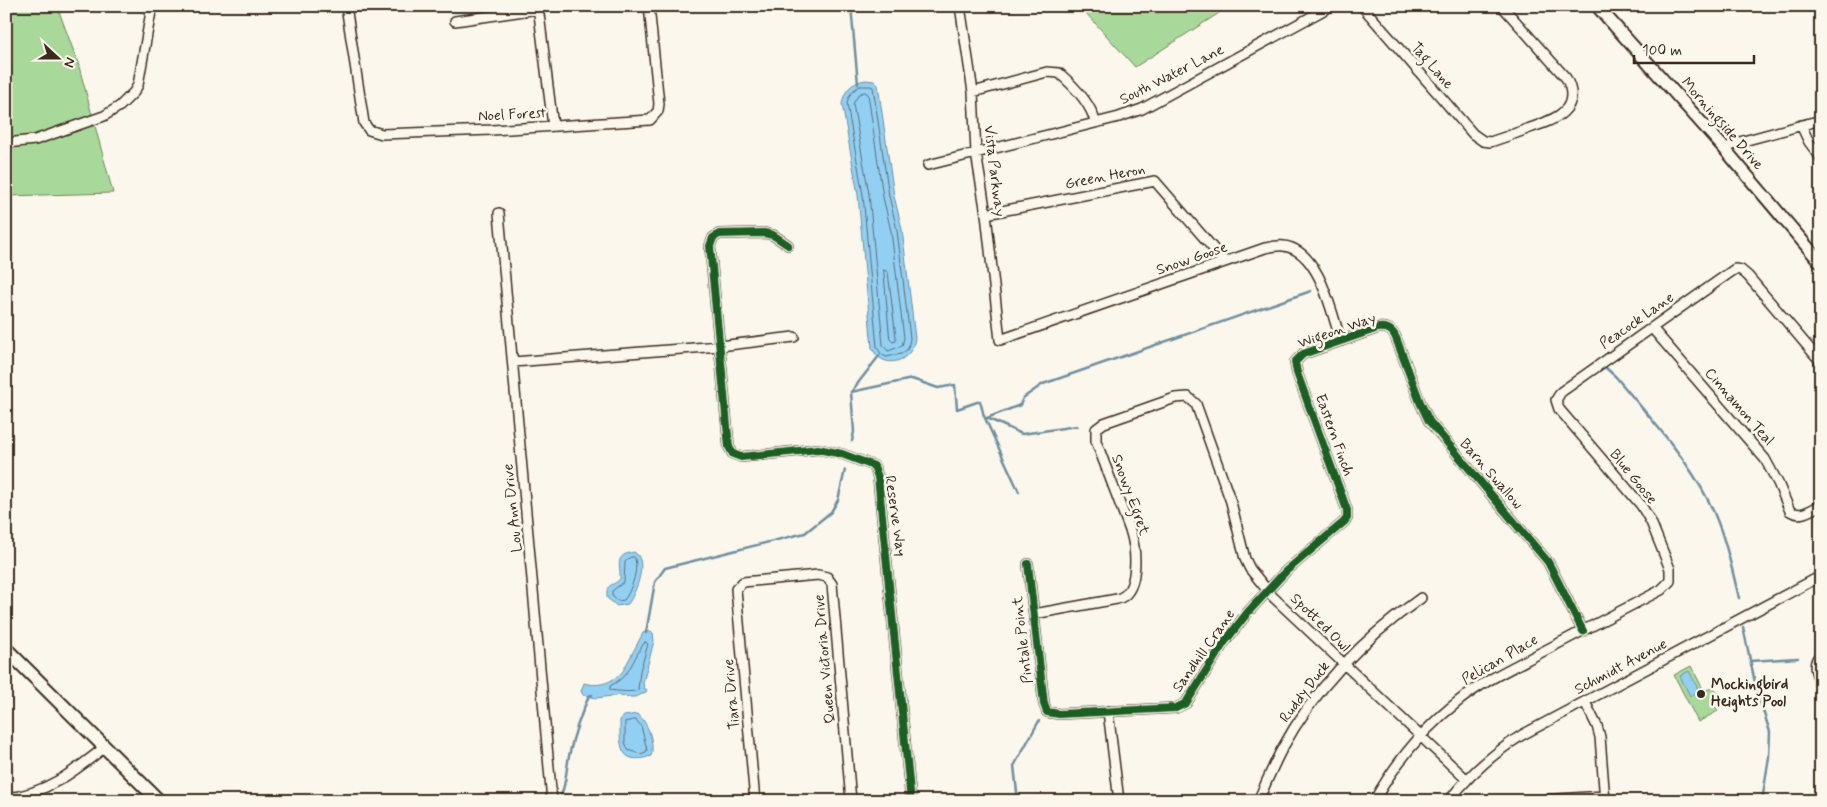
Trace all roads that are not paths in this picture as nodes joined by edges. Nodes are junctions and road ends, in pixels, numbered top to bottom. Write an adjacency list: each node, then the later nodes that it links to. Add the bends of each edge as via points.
1 (152, 6): 16 (street, via 138,85 120,106 97,118 35,140)
2 (346, 6): 15 (street, Noel Forest, via 364,122 369,130 400,133)
3 (649, 6): 15 (street, Noel Forest, via 659,104 655,114 646,122)
4 (960, 6): 11 (street, Vista Parkway)
5 (1331, 6): 13 (street, South Water Lane, via 1142,109)
6 (1362, 6): 7 (street, Tag Lane, via 1473,134 1483,141 1497,140 1552,120 1563,112 1571,90 1566,78)
7 (1502, 6)
8 (1597, 6): 17 (street, Morningside Drive)
9 (538, 8): 10 (street); 15 (street)
10 (455, 21)
11 (973, 92): 13 (street, via 1047,72 1059,73 1087,103); 18 (street, Vista Parkway)
12 (1821, 120): 14 (street)
13 (1095, 122): 18 (street, South Water Lane)
14 (1801, 125): 17 (street); 19 (street)
15 (553, 126)
16 (6, 144)
17 (1725, 149): 25 (street, Morningside Drive)
18 (976, 152): 20 (street, South Water Lane); 22 (street, Vista Parkway)
19 (1821, 158)
20 (928, 164)
21 (499, 213): 32 (street, Lou Ann Drive)
22 (986, 214): 24 (street, Green Heron, via 1155,181); 29 (street, Vista Parkway)
23 (788, 245): 31 (street, Reserve Way, via 764,233 719,234 713,238 710,246)
24 (1225, 262): 29 (street, Snow Goose); 30 (street, Snow Goose, via 1265,248 1284,246 1298,251 1312,264 1320,279)
25 (1821, 263)
26 (1389, 328): 30 (street, Wigeon Way, via 1378,328); 46 (street, Barn Swallow, via 1429,421 1548,562)
27 (1652, 328): 34 (street, Peacock Lane, via 1738,269 1748,276); 35 (street, Peacock Lane, via 1564,390); 37 (street, Cinnamon Teal, via 1765,459 1792,513 1802,514)
28 (794, 337): 31 (street)
29 (1000, 340)
30 (1341, 341): 33 (street, Wigeon Way, via 1303,354)
31 (720, 346): 32 (street); 63 (street, Reserve Way, via 729,447 733,454 741,457 818,449 874,466 878,477)
32 (513, 362): 60 (street, Lou Ann Drive)
33 (1296, 362): 38 (street, Eastern Finch)
34 (1821, 362)
35 (1556, 400): 41 (street, Blue Goose, via 1559,409 1641,505 1670,569)
36 (1096, 429): 43 (street, Spotted Owl, via 1101,424 1175,398 1188,397 1196,404 1227,490 1245,560); 45 (street, Snowy Egret, via 1096,441 1133,542 1135,559 1128,592 1121,598)
37 (1821, 505)
38 (1347, 518): 43 (street, Sandhill Crane)
39 (1028, 564): 45 (street, Pintale Point)
40 (1821, 576): 51 (street, Schmidt Avenue)
41 (1670, 581): 46 (street, Pelican Place, via 1661,590)
42 (738, 585): 61 (street, Tiara Drive, via 736,592); 62 (street, Queen Victoria Drive, via 818,575 830,580)
43 (1267, 591): 49 (street, Spotted Owl); 52 (street, Sandhill Crane, via 1223,644 1184,704 1176,708)
44 (1421, 598): 49 (street, Ruddy Duck, via 1374,634)
45 (1034, 614): 53 (street, Pintale Point)
46 (1583, 630): 54 (street, Pelican Place, via 1479,687)
47 (6, 649): 55 (main road)
48 (1821, 654): 50 (street, via 1815,662)
49 (1343, 664): 54 (street, Spotted Owl); 65 (street, Ruddy Duck, via 1302,714)
50 (1821, 684)
51 (1585, 702): 56 (street, Schmidt Avenue, via 1512,741); 58 (street, via 1600,737)
52 (1108, 711): 53 (street, Sandhill Crane); 64 (street)
53 (1047, 712)
54 (1420, 736): 56 (street, Spotted Owl); 66 (street, Pelican Place)
55 (105, 747): 57 (street, via 69,775 38,790); 59 (main road)
56 (1466, 780): 67 (street, Schmidt Avenue)
57 (6, 798)
58 (1605, 798): 68 (street)
59 (159, 801)
60 (552, 801)
61 (755, 801)
62 (851, 801)
63 (911, 801)
64 (1119, 801)
65 (1258, 801)
66 (1374, 801)
67 (1449, 801)
68 (1526, 801)

